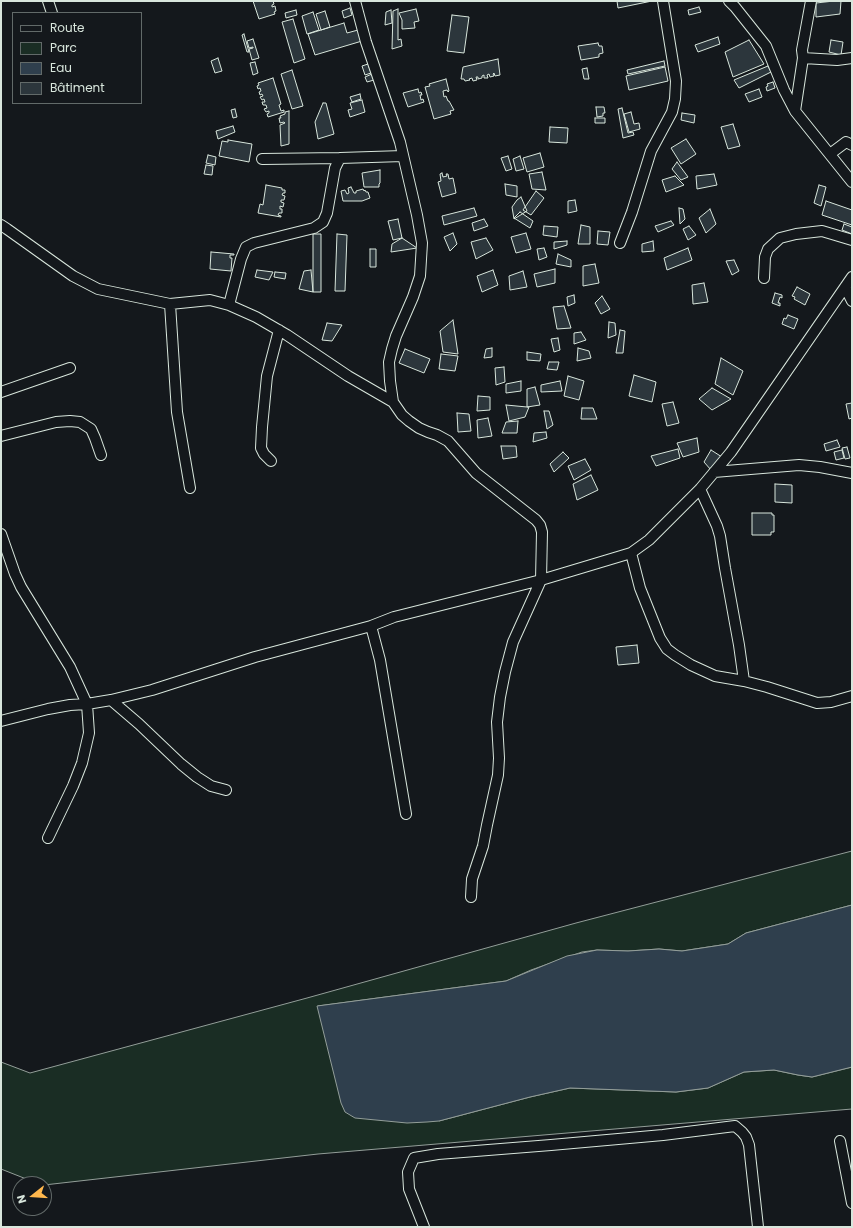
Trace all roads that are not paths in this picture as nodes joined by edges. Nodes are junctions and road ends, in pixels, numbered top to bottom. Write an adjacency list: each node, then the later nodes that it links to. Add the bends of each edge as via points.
1 (48, 1): 6 (street)
2 (355, 1): 12 (street)
3 (663, 1): 18 (street, via 676,81 675,99 672,112 651,151)
4 (729, 1): 9 (street, via 766,46)
5 (811, 1): 7 (street)
6 (52, 12)
7 (802, 58): 8 (street); 9 (street)
8 (852, 58)
9 (795, 112): 11 (street)
10 (852, 145): 11 (street, via 846,142)
11 (830, 154): 15 (street)
12 (403, 156): 13 (street); 28 (street, via 422,243 420,276 396,336 389,362)
13 (340, 158): 14 (street); 24 (street, via 335,168 323,222 314,228 246,247)
14 (262, 159)
15 (852, 182)
16 (1, 226): 23 (street, via 73,276 98,289)
17 (852, 240): 20 (street, via 822,231 780,238 768,249)
18 (620, 243)
19 (852, 277): 21 (street)
20 (764, 278)
21 (848, 289): 22 (street); 32 (street)
22 (852, 301)
23 (170, 304): 24 (street, via 210,300); 34 (street, via 177,412)
24 (229, 305): 25 (street)
25 (279, 330): 28 (street, via 348,376); 31 (street, via 267,376 262,428 262,448)
26 (70, 368): 27 (street)
27 (1, 392)
28 (394, 402): 38 (street, via 409,421 448,441 476,473 540,525)
29 (1, 436): 30 (street, via 56,422 80,422 91,429)
30 (101, 455)
31 (271, 461)
32 (714, 472): 33 (street, via 798,466); 35 (street)
33 (852, 473)
34 (190, 488)
35 (700, 489): 37 (street, via 649,540); 40 (street, via 720,536)
36 (1, 534): 43 (street, via 21,587 70,667)
37 (631, 553): 38 (street); 40 (street, via 643,595 667,649 691,665 715,676)
38 (541, 580): 39 (street, via 394,617); 48 (street, via 513,642 505,672 497,722 498,775 484,846 472,879)
39 (371, 626): 42 (street); 46 (street, via 380,660)
40 (744, 681): 41 (street, via 817,703)
41 (852, 696)
42 (111, 700): 43 (street); 45 (street, via 181,764 211,786)
43 (87, 704): 44 (street, via 70,705); 47 (street, via 89,733 82,763)
44 (1, 721)
45 (226, 790)
46 (406, 814)
47 (48, 838)
48 (471, 897)
49 (840, 1141): 50 (street)
50 (852, 1203)
51 (424, 1227): 52 (street, via 409,1189 408,1172 414,1158 735,1126 746,1137 749,1145)
52 (758, 1227)

